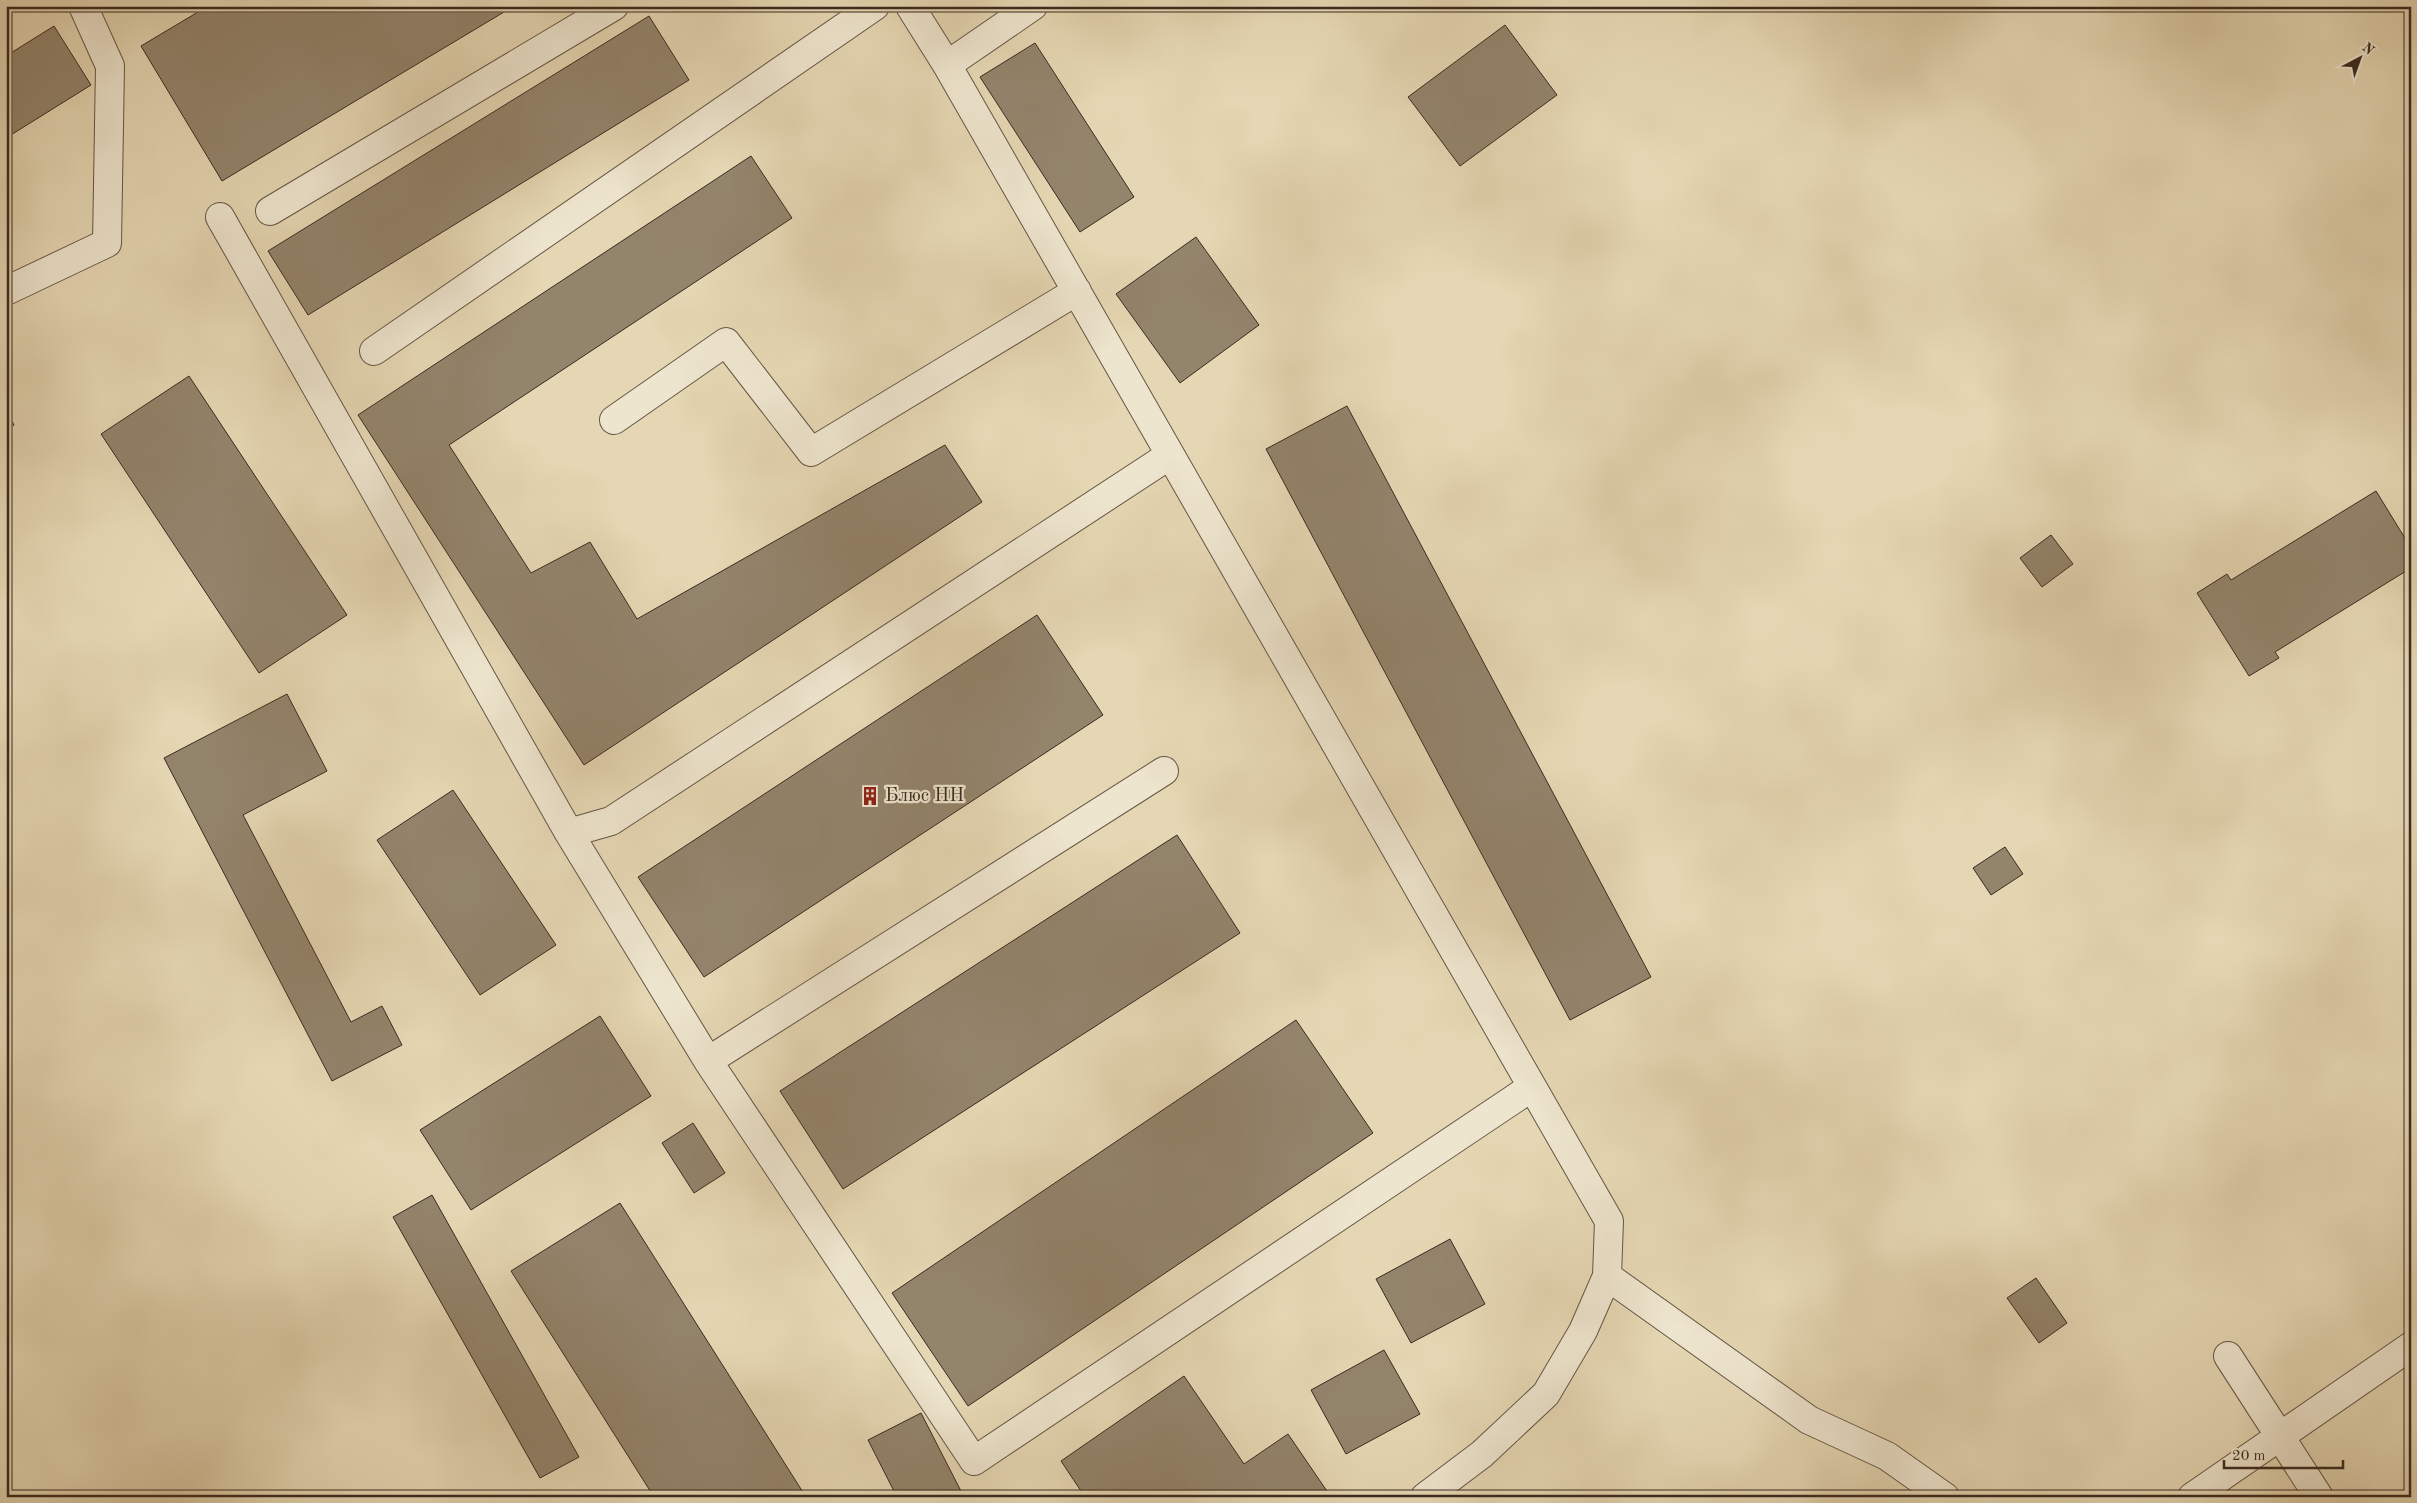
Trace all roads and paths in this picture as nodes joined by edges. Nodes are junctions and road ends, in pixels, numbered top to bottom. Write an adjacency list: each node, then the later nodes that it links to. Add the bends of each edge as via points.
1 (83, 6): 9 (lane, via 110,66 107,243)
2 (614, 6): 7 (lane)
3 (874, 6): 11 (lane)
4 (910, 6): 6 (lane)
5 (1033, 6): 6 (lane)
6 (947, 65): 10 (lane)
7 (270, 211)
8 (220, 217): 15 (lane)
9 (6, 291)
10 (1077, 291): 12 (lane, via 812,452 726,342); 13 (lane)
11 (374, 351)
12 (614, 420)
13 (1170, 454): 15 (lane, via 611,821); 17 (lane)
14 (1164, 771): 16 (lane)
15 (569, 833): 16 (lane)
16 (708, 1061): 17 (lane, via 974,1461)
17 (1532, 1087): 18 (lane, via 1609,1221)
18 (1607, 1276): 22 (lane, via 1583,1331 1546,1394 1482,1454); 23 (lane, via 1809,1420 1887,1456)
19 (2411, 1346): 21 (lane)
20 (2228, 1356): 21 (lane)
21 (2280, 1437): 24 (lane); 25 (lane)
22 (1425, 1497)
23 (1945, 1497)
24 (2192, 1497)
25 (2319, 1497)

